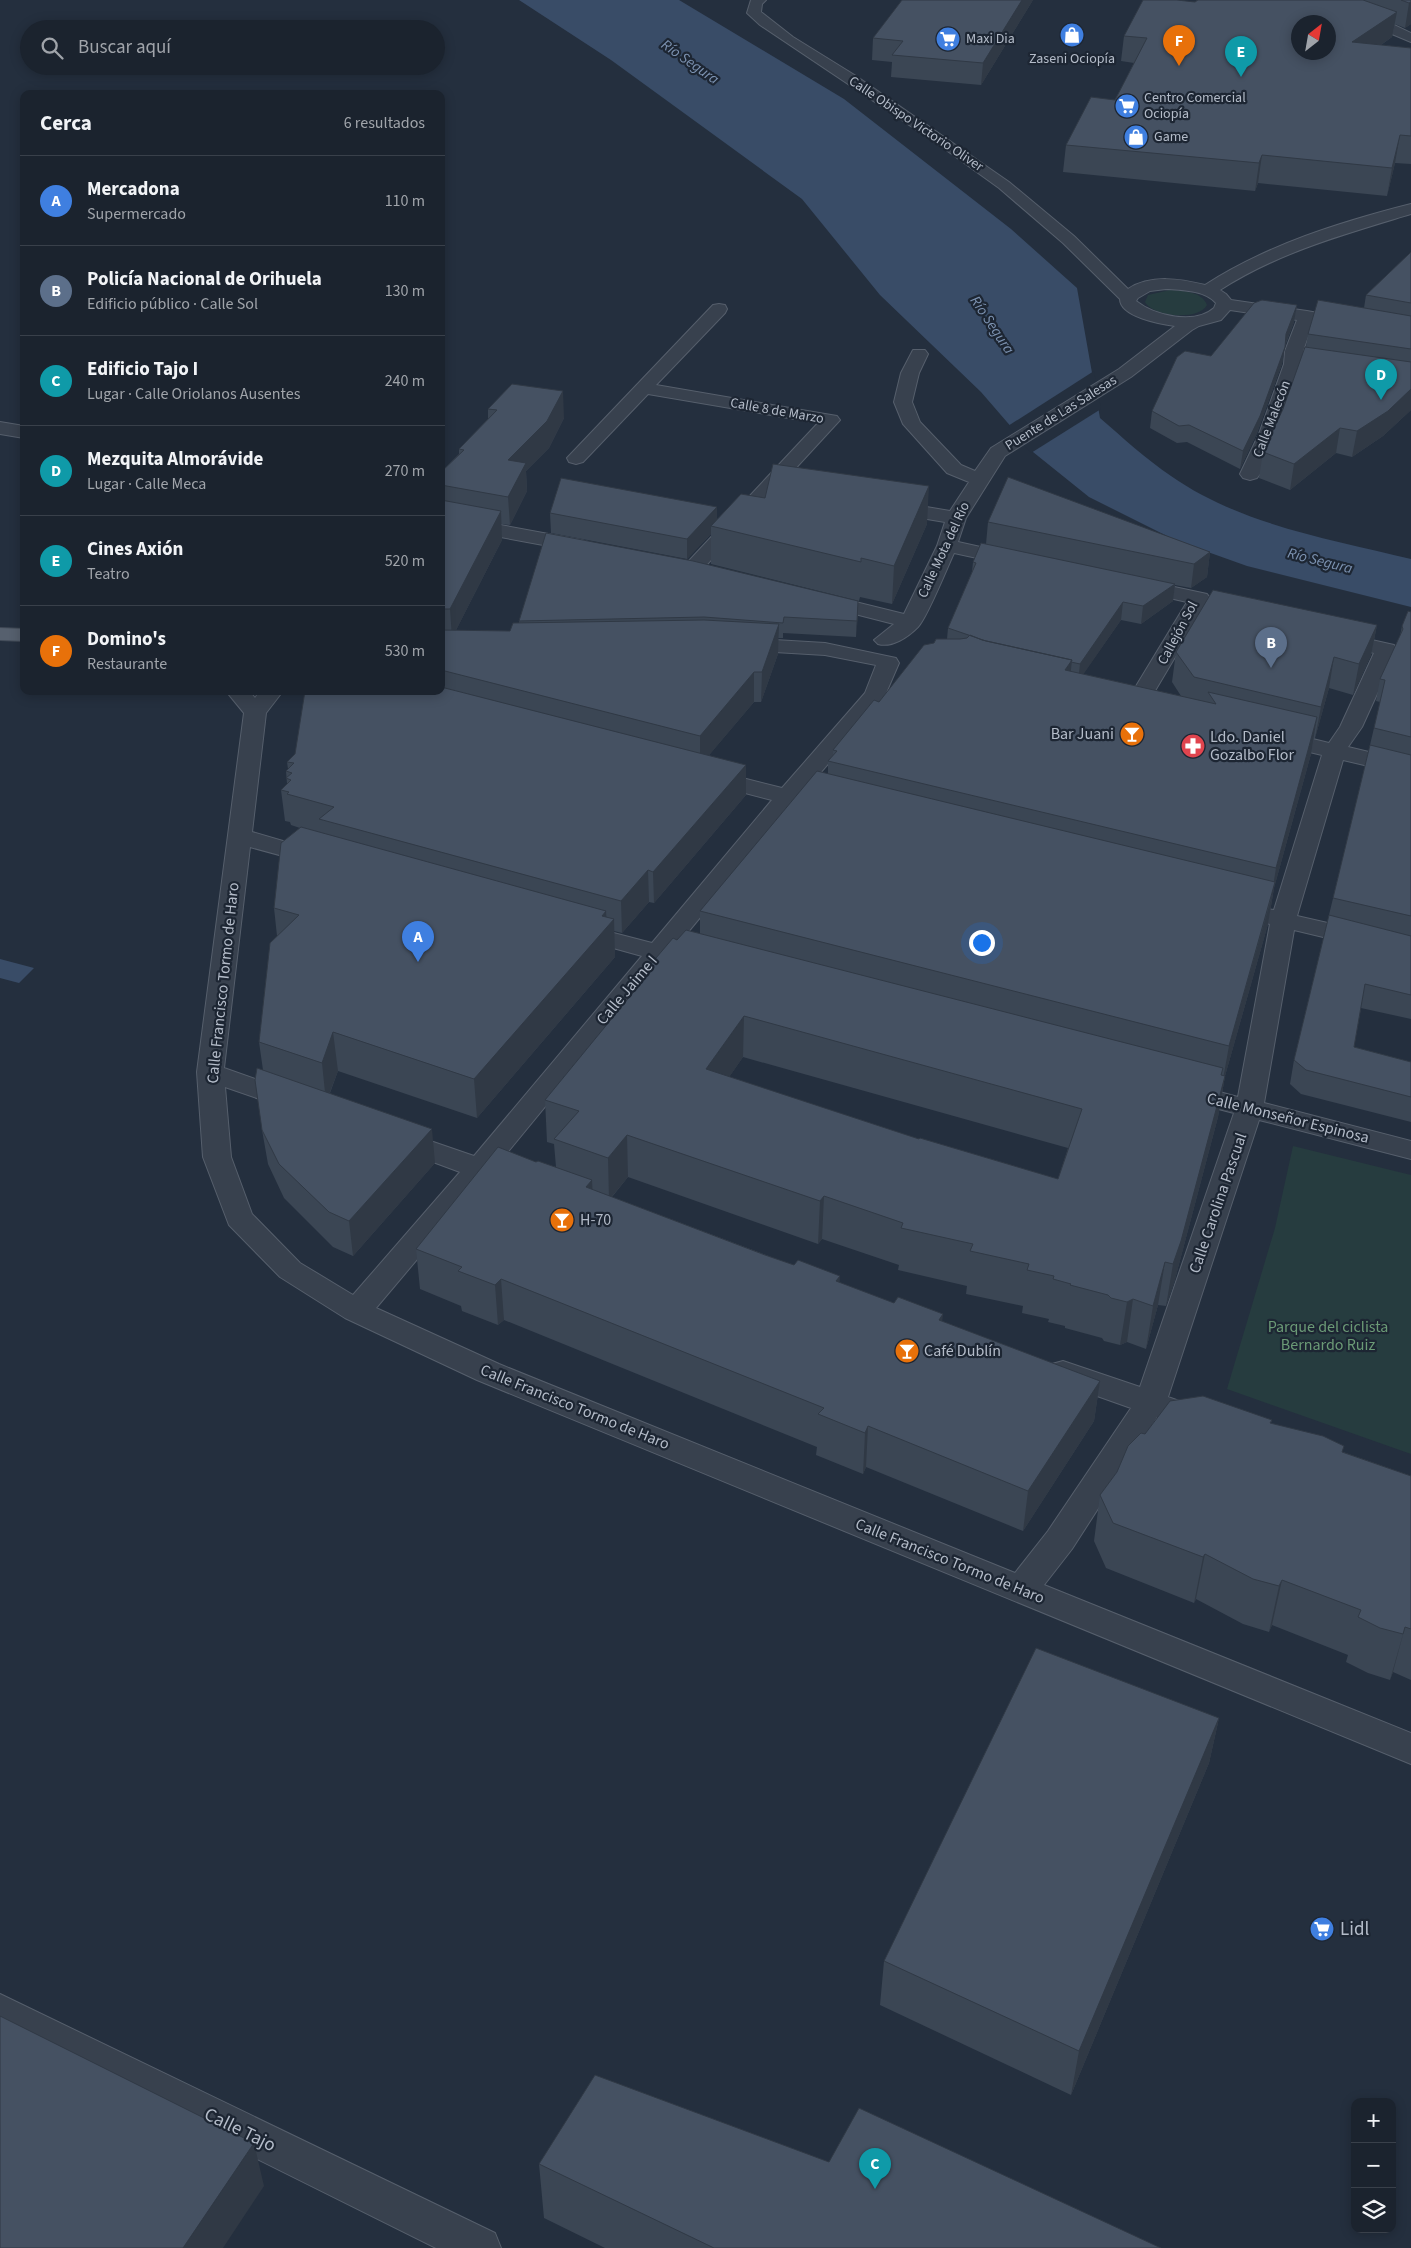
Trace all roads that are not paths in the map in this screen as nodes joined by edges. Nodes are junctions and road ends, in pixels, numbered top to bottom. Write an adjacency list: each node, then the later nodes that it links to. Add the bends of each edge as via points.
1 (760, 0): 5 (street, Calle Obispo Victorio Oliver, via 756,2 754,13 773,30 961,153 1005,185)
2 (1346, 16): 3 (street, via 1385,26)
3 (1411, 38)
4 (1411, 209): 7 (street, via 1299,245 1241,269)
5 (1084, 252): 6 (street, Calle Obispo Victorio Oliver, via 1099,261); 8 (street, Calle Obispo Victorio Oliver)
6 (1166, 284): 7 (street); 8 (street, via 1140,288)
7 (1208, 290): 9 (street)
8 (1128, 298): 11 (street, Calle Obispo Victorio Oliver, via 1128,303)
9 (1224, 304): 12 (street); 13 (street, via 1217,315)
10 (719, 310): 17 (street)
11 (1141, 314): 13 (street, via 1166,320); 16 (street, via 1152,332)
12 (1307, 316): 14 (street); 22 (street, Calle Malecón, via 1294,351 1301,365)
13 (1195, 321): 16 (street, via 1172,334)
14 (1411, 335)
15 (919, 354): 23 (street, via 910,373 903,402 912,424 954,469)
16 (1153, 354): 20 (street, Puente de Las Salesas)
17 (644, 388): 21 (street); 24 (street, Calle 8 de Marzo, via 831,420)
18 (0, 428): 19 (street)
19 (20, 431)
20 (998, 452): 23 (street, Calle Mota del Río)
21 (576, 458)
22 (1250, 474)
23 (979, 479): 27 (street, Calle Mota del Río)
24 (770, 488): 25 (street); 32 (street, Calle 8 de Marzo)
25 (789, 491)
26 (878, 505): 27 (street)
27 (956, 518): 29 (street, Calle Mota del Río)
28 (445, 521): 30 (street)
29 (947, 546): 31 (street); 37 (street, Calle Mota del Río)
30 (596, 549)
31 (1035, 564)
32 (693, 568)
33 (1122, 582): 35 (street, Callejón Sol, via 1200,598)
34 (806, 596): 37 (street)
35 (1194, 608): 36 (street); 44 (street, Callejón Sol)
36 (1260, 622)
37 (914, 632): 42 (street, via 901,638)
38 (0, 634): 40 (main road)
39 (1317, 634): 46 (street, Calle Carolina Pascual, via 1386,650 1351,726)
40 (20, 635)
41 (722, 642): 42 (street)
42 (888, 654): 49 (street, Calle Jaime I, via 875,696)
43 (255, 698): 51 (street, Calle Francisco Tormo de Haro)
44 (1136, 706)
45 (1260, 733): 46 (street)
46 (1335, 750): 47 (street); 54 (street, Calle Carolina Pascual)
47 (1411, 770)
48 (691, 772): 49 (street)
49 (787, 797): 50 (street); 57 (street, Calle Jaime I)
50 (851, 813)
51 (238, 836): 52 (street); 59 (street, Calle Francisco Tormo de Haro)
52 (339, 864)
53 (1242, 910): 54 (street)
54 (1283, 920): 56 (street); 61 (street, Calle Carolina Pascual)
55 (557, 925): 57 (street)
56 (1411, 950)
57 (658, 953): 58 (street); 65 (street, Calle Jaime I)
58 (724, 970)
59 (210, 1072): 62 (street); 67 (street, Calle Francisco Tormo de Haro, via 217,1157 239,1218 290,1270)
60 (1164, 1086): 61 (street, Calle Monseñor Espinosa)
61 (1250, 1107): 64 (street, Calle Monseñor Espinosa); 69 (street, Calle Carolina Pascual)
62 (317, 1111)
63 (371, 1130): 65 (street)
64 (1411, 1150)
65 (479, 1168): 66 (street); 67 (street, Calle Jaime I)
66 (542, 1190)
67 (356, 1311): 71 (street, Calle Francisco Tormo de Haro, via 488,1372)
68 (1038, 1363): 69 (street)
69 (1150, 1403): 70 (street); 71 (street, Calle Carolina Pascual, via 1060,1540)
70 (1221, 1428)
71 (1021, 1590): 72 (street, Calle Francisco Tormo de Haro)
72 (1411, 1750)
73 (0, 2012): 74 (street, Calle Tajo)
74 (480, 2248)

